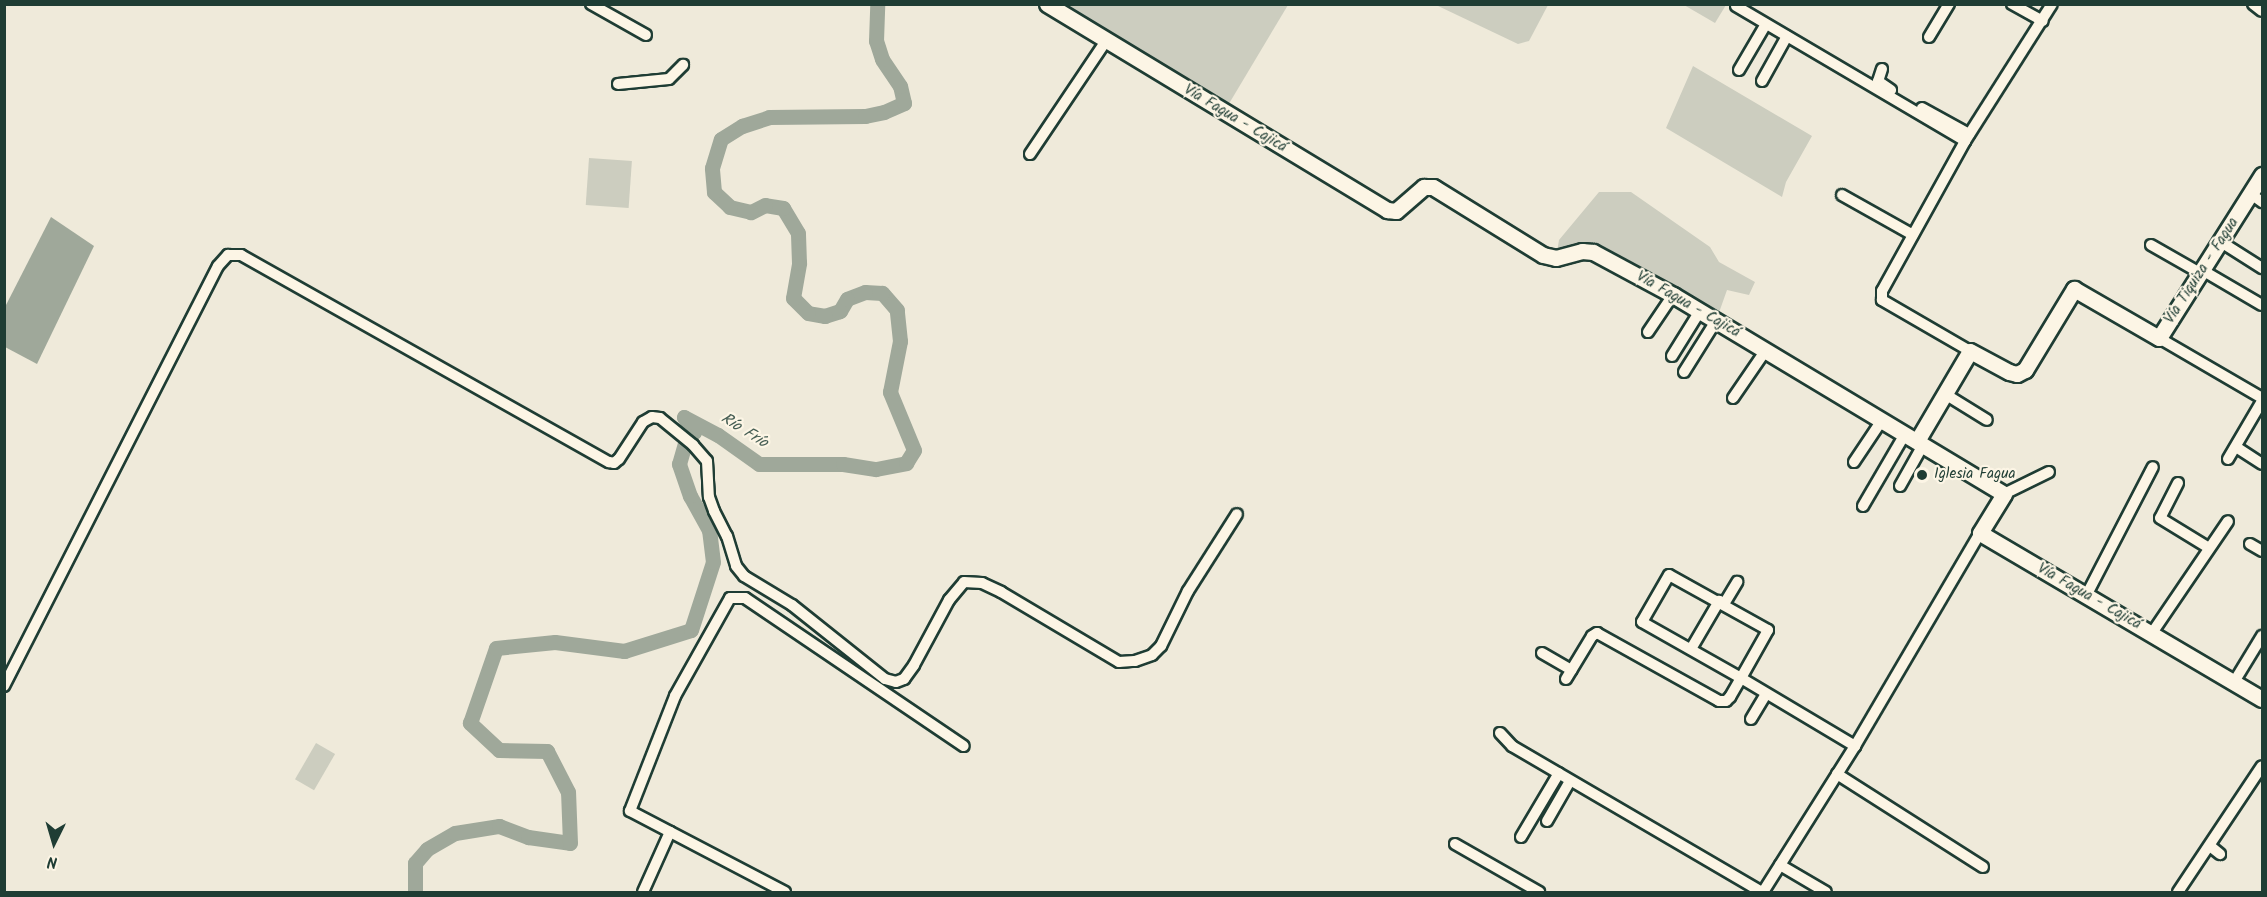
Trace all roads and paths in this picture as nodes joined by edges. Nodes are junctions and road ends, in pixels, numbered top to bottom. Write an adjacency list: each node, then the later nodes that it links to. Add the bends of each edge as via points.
1 (591, 4): 11 (street)
2 (1047, 4): 14 (street, Vía Fagua - Cajicá)
3 (1949, 4): 13 (street)
4 (2012, 4): 9 (street)
5 (2052, 4): 9 (street)
6 (2253, 4): 8 (street)
7 (1736, 6): 10 (street)
8 (2262, 10)
9 (2043, 21): 20 (street)
10 (1766, 24): 12 (street); 17 (street)
11 (646, 35)
12 (1787, 36): 18 (street); 20 (street)
13 (1929, 37)
14 (1106, 41): 21 (street); 30 (street, Vía Fagua - Cajicá, via 1387,210 1396,211 1424,187 1433,187 1543,255 1556,258 1593,252)
15 (683, 65): 19 (street, via 669,79)
16 (1882, 69): 20 (street, via 1878,81 1882,85)
17 (1739, 70)
18 (1762, 81)
19 (618, 84)
20 (1967, 138): 25 (street)
21 (1030, 154)
22 (2262, 175): 24 (street, Vía Tiquiza - Fagua)
23 (1842, 195): 25 (street)
24 (2257, 198): 26 (street, Vía Tiquiza - Fagua)
25 (1913, 235): 37 (street, via 1882,291 1882,300)
26 (2221, 242): 28 (street); 29 (street, Vía Tiquiza - Fagua)
27 (2151, 245): 29 (street)
28 (2262, 268)
29 (2201, 271): 31 (street); 35 (street, Vía Tiquiza - Fagua)
30 (1673, 295): 32 (street, Vía Fagua - Cajicá); 34 (street)
31 (2262, 304)
32 (1700, 311): 33 (street, Vía Fagua - Cajicá); 38 (street)
33 (1716, 321): 36 (street, Vía Fagua - Cajicá); 39 (street)
34 (1648, 332)
35 (2159, 338): 37 (street, Vía Tiquiza - Fagua, via 2074,289 2025,370 2018,374 2009,372); 42 (street)
36 (1766, 350): 41 (street); 43 (street, Vía Fagua - Cajicá)
37 (1970, 351): 40 (street)
38 (1672, 356)
39 (1684, 372)
40 (1945, 394): 44 (street); 45 (street)
41 (1733, 398)
42 (2262, 400): 46 (street)
43 (1882, 420): 45 (street, Vía Fagua - Cajicá); 48 (street)
44 (1987, 420)
45 (1915, 440): 53 (street); 54 (street, Vía Fagua - Cajicá); 55 (street)
46 (2236, 447): 47 (street); 49 (street)
47 (2228, 459)
48 (1854, 462)
49 (2262, 464)
50 (2153, 467): 63 (street)
51 (2049, 472): 54 (street)
52 (2178, 483): 60 (street, via 2160,518)
53 (1900, 486)
54 (2004, 494): 58 (street)
55 (1863, 506)
56 (1237, 514): 71 (street, via 1188,591 1161,646 1152,655 1119,662 1001,592 982,583 964,582 949,600 914,665 904,679 896,682 885,679 792,605 744,576 736,566 714,511 707,460 660,418 643,422 614,463 430,356 241,255 228,255 213,276)
57 (2228, 521): 60 (street)
58 (1980, 533): 63 (street, Vía Fagua - Cajicá); 77 (street)
59 (2250, 544): 61 (street)
60 (2209, 548): 65 (street)
61 (2262, 551)
62 (1737, 582): 64 (street)
63 (2086, 596): 65 (street, Vía Fagua - Cajicá)
64 (1721, 603): 67 (street); 67 (street, via 1669,575 1642,622); 69 (street, via 1768,630)
65 (2152, 633): 70 (street, Vía Fagua - Cajicá)
66 (2262, 636): 70 (street)
67 (1691, 649): 69 (street)
68 (1542, 654): 69 (street, via 1568,675 1597,633 1719,701 1730,697)
69 (1741, 678): 72 (street)
70 (2234, 682): 73 (street, Vía Fagua - Cajicá)
71 (4, 686)
72 (1766, 694): 74 (street); 77 (street)
73 (2262, 699)
74 (1751, 719)
75 (1500, 733): 79 (street, via 1512,746)
76 (964, 746): 83 (street, via 745,598 730,598 675,696 630,811)
77 (1855, 746): 80 (street)
78 (2262, 766): 86 (street)
79 (1558, 773): 81 (street); 84 (street)
80 (1836, 774): 88 (street); 89 (street)
81 (1570, 781): 82 (street); 93 (street)
82 (1548, 821)
83 (670, 832): 90 (street); 91 (street)
84 (1521, 837)
85 (1455, 844): 92 (street)
86 (2210, 846): 87 (street); 95 (street)
87 (2220, 854)
88 (1780, 865): 93 (street); 94 (street)
89 (1983, 867)
90 (644, 892)
91 (785, 892)
92 (1539, 892)
93 (1762, 892)
94 (1826, 892)
95 (2178, 892)

